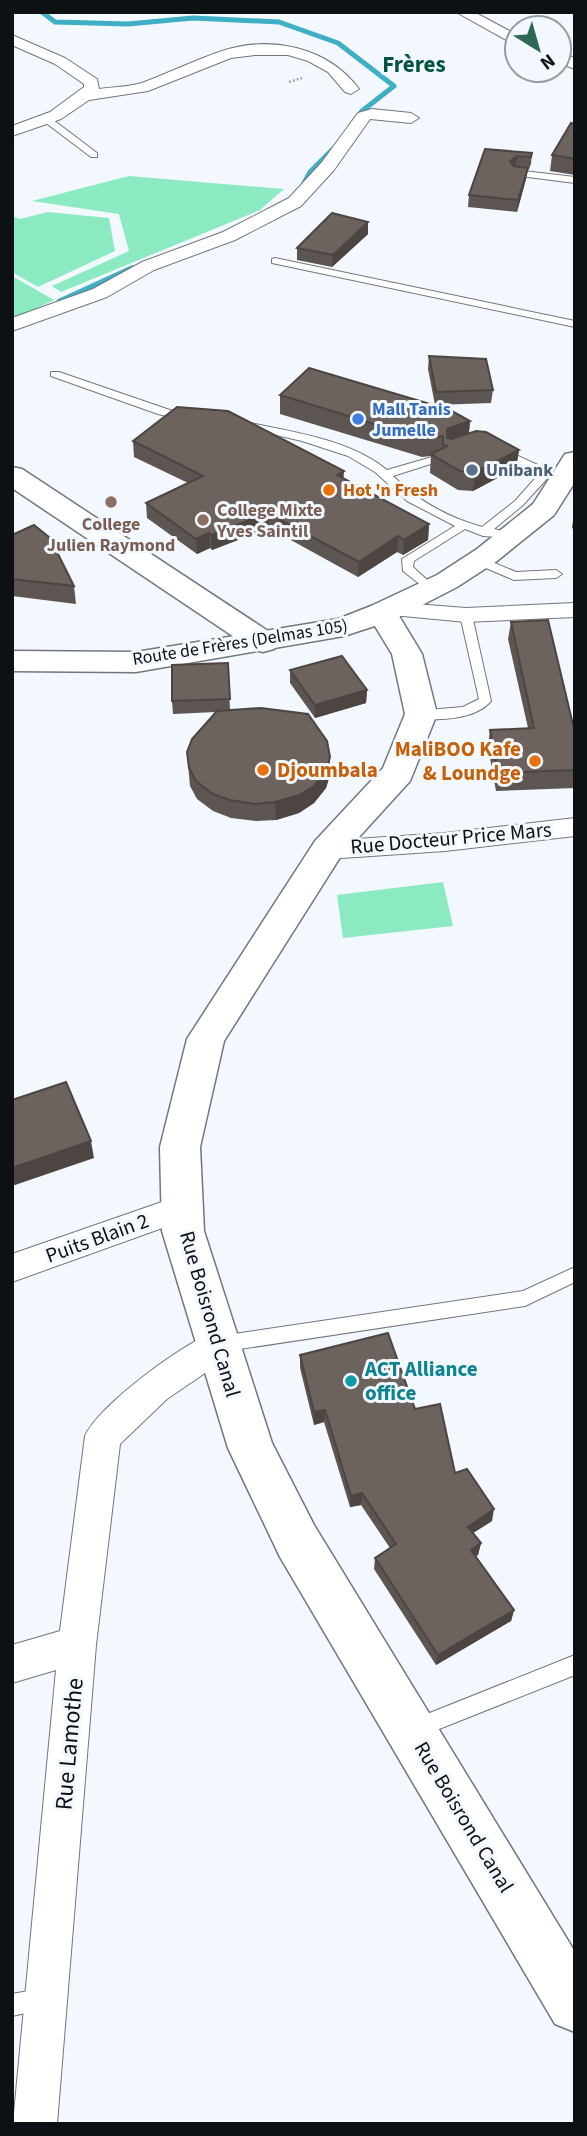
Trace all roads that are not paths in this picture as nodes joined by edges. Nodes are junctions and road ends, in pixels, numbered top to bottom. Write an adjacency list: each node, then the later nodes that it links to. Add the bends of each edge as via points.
1 (463, 12): 2 (street)
2 (503, 33)
3 (12, 39): 5 (street, via 79,72 91,82)
4 (351, 89): 5 (street, via 333,69 313,58 289,50 255,50 228,54 142,88)
5 (86, 96): 7 (street)
6 (411, 118): 14 (street, via 364,116 295,202 229,236 148,266 100,293)
7 (49, 121): 8 (street); 9 (lane)
8 (12, 131)
9 (94, 155)
10 (515, 173): 11 (lane)
11 (575, 180)
12 (275, 261): 13 (lane)
13 (575, 324)
14 (12, 325)
15 (55, 374): 16 (lane, via 162,412)
16 (204, 417)
17 (226, 420): 21 (lane, via 340,449)
18 (487, 445): 20 (lane)
19 (436, 460): 21 (lane)
20 (563, 470): 24 (street, Route de Frères (Delmas 105), via 544,509)
21 (387, 474): 23 (lane, via 410,499)
22 (12, 475): 30 (street)
23 (462, 526): 24 (lane); 26 (lane, via 408,559 407,568)
24 (491, 543): 25 (lane, via 514,576); 26 (street, Route de Frères (Delmas 105))
25 (556, 574)
26 (431, 589): 28 (street, Route de Frères (Delmas 105))
27 (575, 610): 29 (street)
28 (386, 611): 29 (street); 30 (street, Route de Frères (Delmas 105), via 344,627); 32 (street, via 407,654)
29 (466, 615): 32 (lane, via 485,701 475,708)
30 (263, 642): 31 (street, Route de Frères (Delmas 105), via 136,662)
31 (12, 661)
32 (421, 714): 34 (street, Rue Boisrond Canal, via 398,773)
33 (575, 827): 34 (street, Rue Docteur Price Mars)
34 (327, 849): 35 (street, Rue Boisrond Canal, via 206,1039 180,1147)
35 (182, 1208): 36 (street, Puits Blain 2); 38 (street, Rue Boisrond Canal, via 183,1231)
36 (12, 1268)
37 (575, 1274): 38 (lane, via 525,1298)
38 (218, 1345): 39 (street, Rue Lamothe, via 155,1388 103,1436); 42 (street, Rue Boisrond Canal, via 251,1448 297,1541)
39 (77, 1646): 40 (street); 43 (street, Rue Lamothe)
40 (12, 1664)
41 (575, 1665): 42 (lane)
42 (412, 1730): 44 (street, Rue Boisrond Canal)
43 (30, 2001): 45 (street, Rue Lamothe)
44 (575, 2004)
45 (35, 2124)

